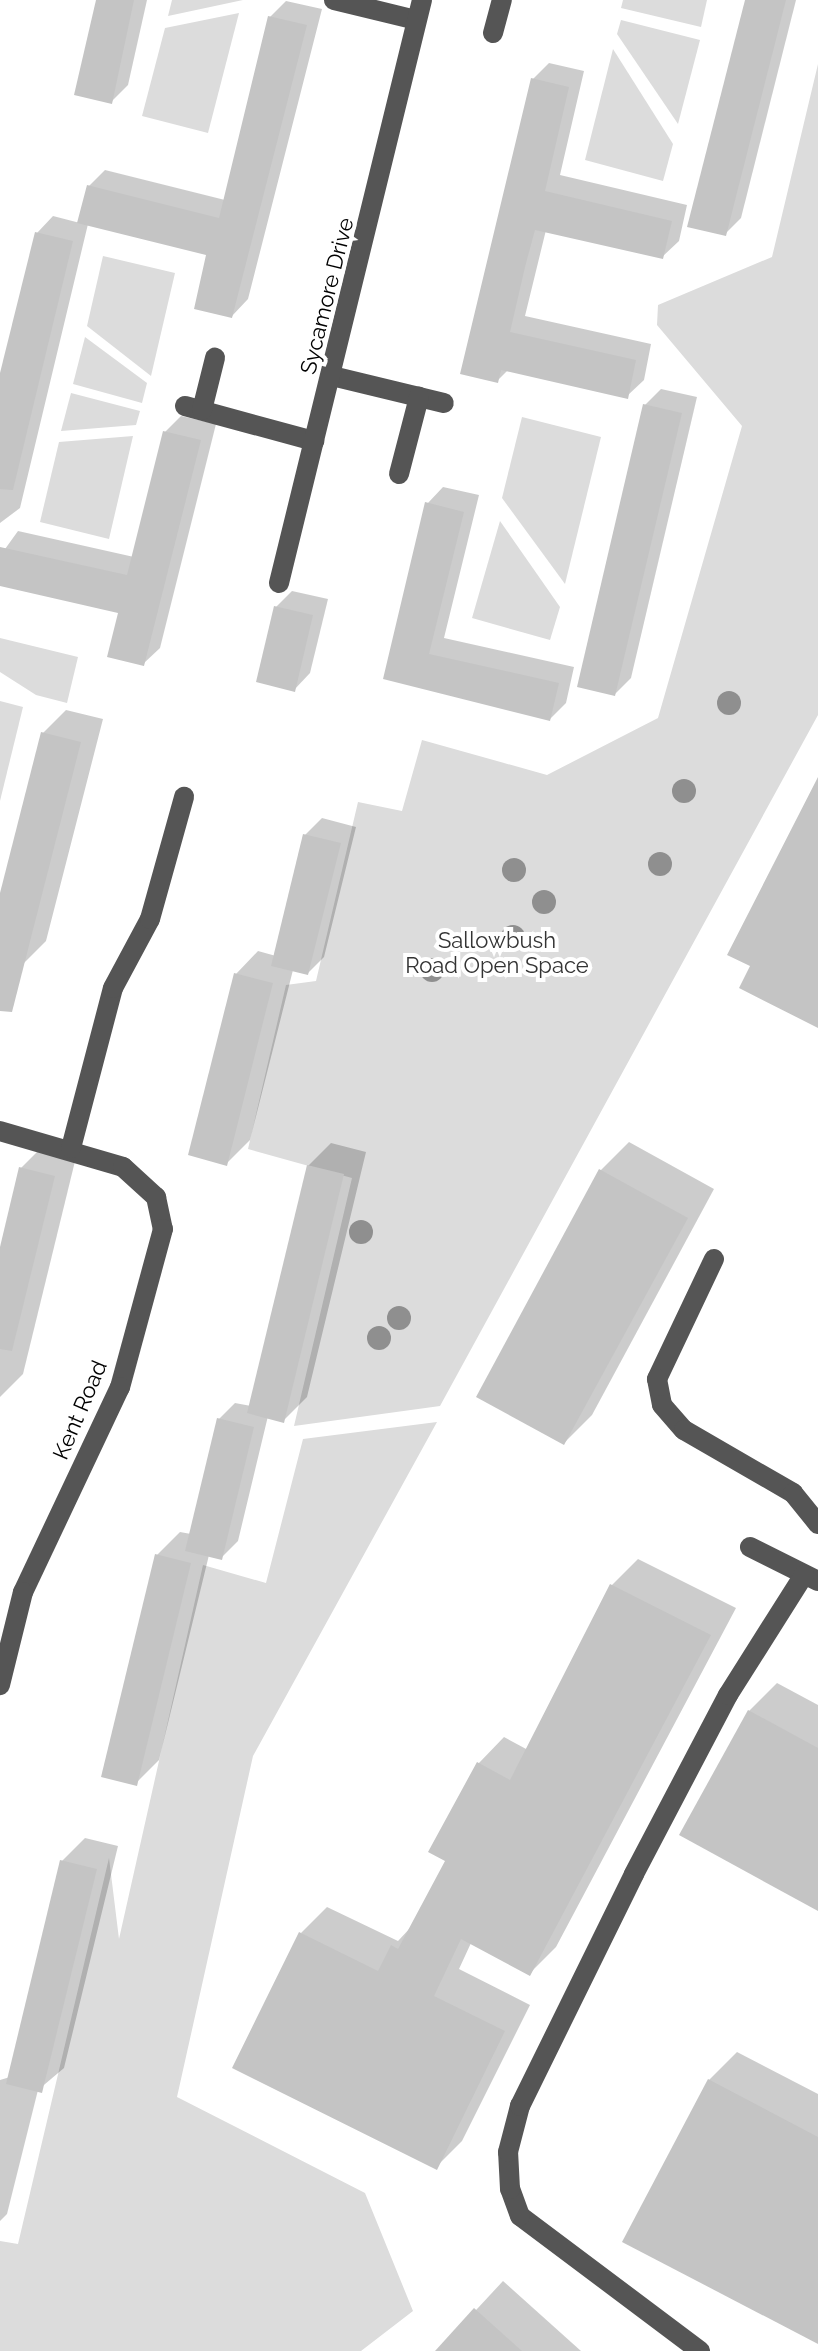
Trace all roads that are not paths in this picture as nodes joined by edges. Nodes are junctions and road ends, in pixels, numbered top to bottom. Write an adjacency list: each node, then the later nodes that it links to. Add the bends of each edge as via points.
1 (334, 0): 3 (street, Sycamore Drive)
2 (502, 0): 4 (street)
3 (419, 10): 6 (street, Sycamore Drive)
4 (493, 33)
5 (215, 358): 9 (street, via 193,408)
6 (332, 376): 7 (street); 9 (street, Sycamore Drive)
7 (419, 397): 8 (street); 10 (street)
8 (444, 403)
9 (314, 441): 11 (street, Sycamore Drive)
10 (399, 474)
11 (279, 583)
12 (184, 797): 14 (street, via 150,919 113,988)
13 (0, 1131): 14 (street, Kent Road)
14 (71, 1148): 19 (street, Kent Road, via 123,1167 156,1197 163,1229 120,1387 23,1592)
15 (714, 1259): 16 (street, via 657,1379 662,1405 684,1430 793,1493)
16 (818, 1524)
17 (750, 1547): 18 (street)
18 (811, 1578): 20 (street, via 728,1695 520,2106 508,2152 510,2189 520,2216)
19 (0, 1685)
20 (700, 2351)

